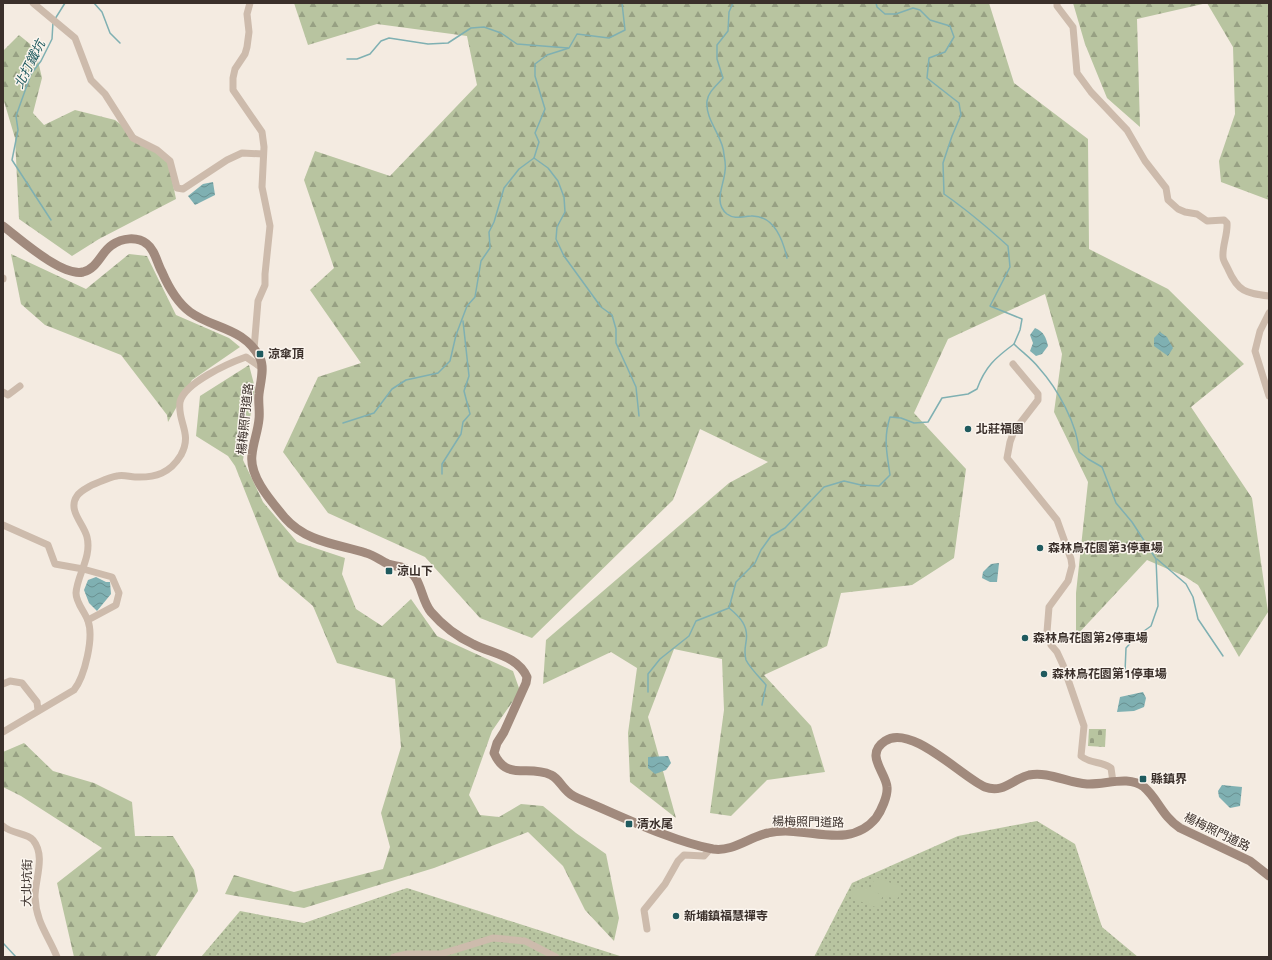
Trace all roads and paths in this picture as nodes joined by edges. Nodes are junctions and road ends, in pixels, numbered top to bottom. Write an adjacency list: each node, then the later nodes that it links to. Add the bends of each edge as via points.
1 (33, 3): 4 (street, via 75,38 91,80 105,94 133,138 157,150 170,161 177,188 183,189 227,160 242,154)
2 (250, 3): 4 (street, via 247,14 247,46 235,69 233,90 262,132)
3 (1057, 3): 6 (street, via 1072,27 1077,74 1127,130 1145,161 1166,188 1168,200 1178,209 1197,214 1207,221 1224,220 1227,223 1223,258 1231,276 1239,289 1248,294)
4 (263, 154): 8 (street, via 262,187 270,226 265,285 258,301)
5 (4, 230): 8 (street, 楊梅照門道路, via 47,259 73,272 83,272 96,264 112,245 136,238 152,250 184,307 203,319 231,330)
6 (1269, 296)
7 (1269, 313): 13 (street, via 1255,351)
8 (254, 349): 10 (street, 楊梅照門道路, via 262,360)
9 (1013, 364): 20 (street, via 1038,394 1038,400 1014,431 1007,458 1057,520 1072,566 1068,581 1049,607 1046,632 1063,665 1084,726 1081,756 1085,760 1105,764 1111,768)
10 (262, 368): 15 (street, via 246,357 233,361 203,378 184,394 180,402 187,440 181,454 169,470 160,475 147,477 118,475 85,489 77,496 74,509 87,537 88,549); 22 (street, 楊梅照門道路, via 258,394 259,418 251,458 263,491 287,520 301,533 405,568 414,575 428,609 451,632 474,645 511,659 525,673 526,683 494,753 501,766 510,770 550,775 568,792 582,800 684,841)
11 (20, 386): 12 (street, via 8,395)
12 (3, 392)
13 (1269, 396)
14 (3, 525): 15 (street, via 48,545 55,564)
15 (83, 569): 16 (street, via 76,595); 16 (street, via 112,577 118,592 116,605)
16 (88, 620): 18 (street, via 91,636 79,684 64,696)
17 (3, 684): 18 (street, via 10,681 22,682 38,702)
18 (38, 710): 19 (street)
19 (3, 732)
20 (1113, 782): 22 (street, 楊梅照門道路, via 1089,784 1038,774 1028,775 1003,788 995,789 984,786 917,743 891,738 880,747 877,755 877,764 887,787 883,804 877,817 863,831 847,836 779,831 725,849); 23 (street, 楊梅照門道路, via 1129,780 1144,787 1172,823 1250,861)
21 (3, 826): 25 (street, 大北坑街, via 13,833 28,836 38,849 40,862 35,897 39,922)
22 (711, 848): 24 (street, via 704,856 684,855 678,861 665,884 644,910)
23 (1269, 876)
24 (647, 929)
25 (57, 957)
26 (394, 957): 27 (street, via 407,954 441,954 492,938 525,941)
27 (556, 957)

